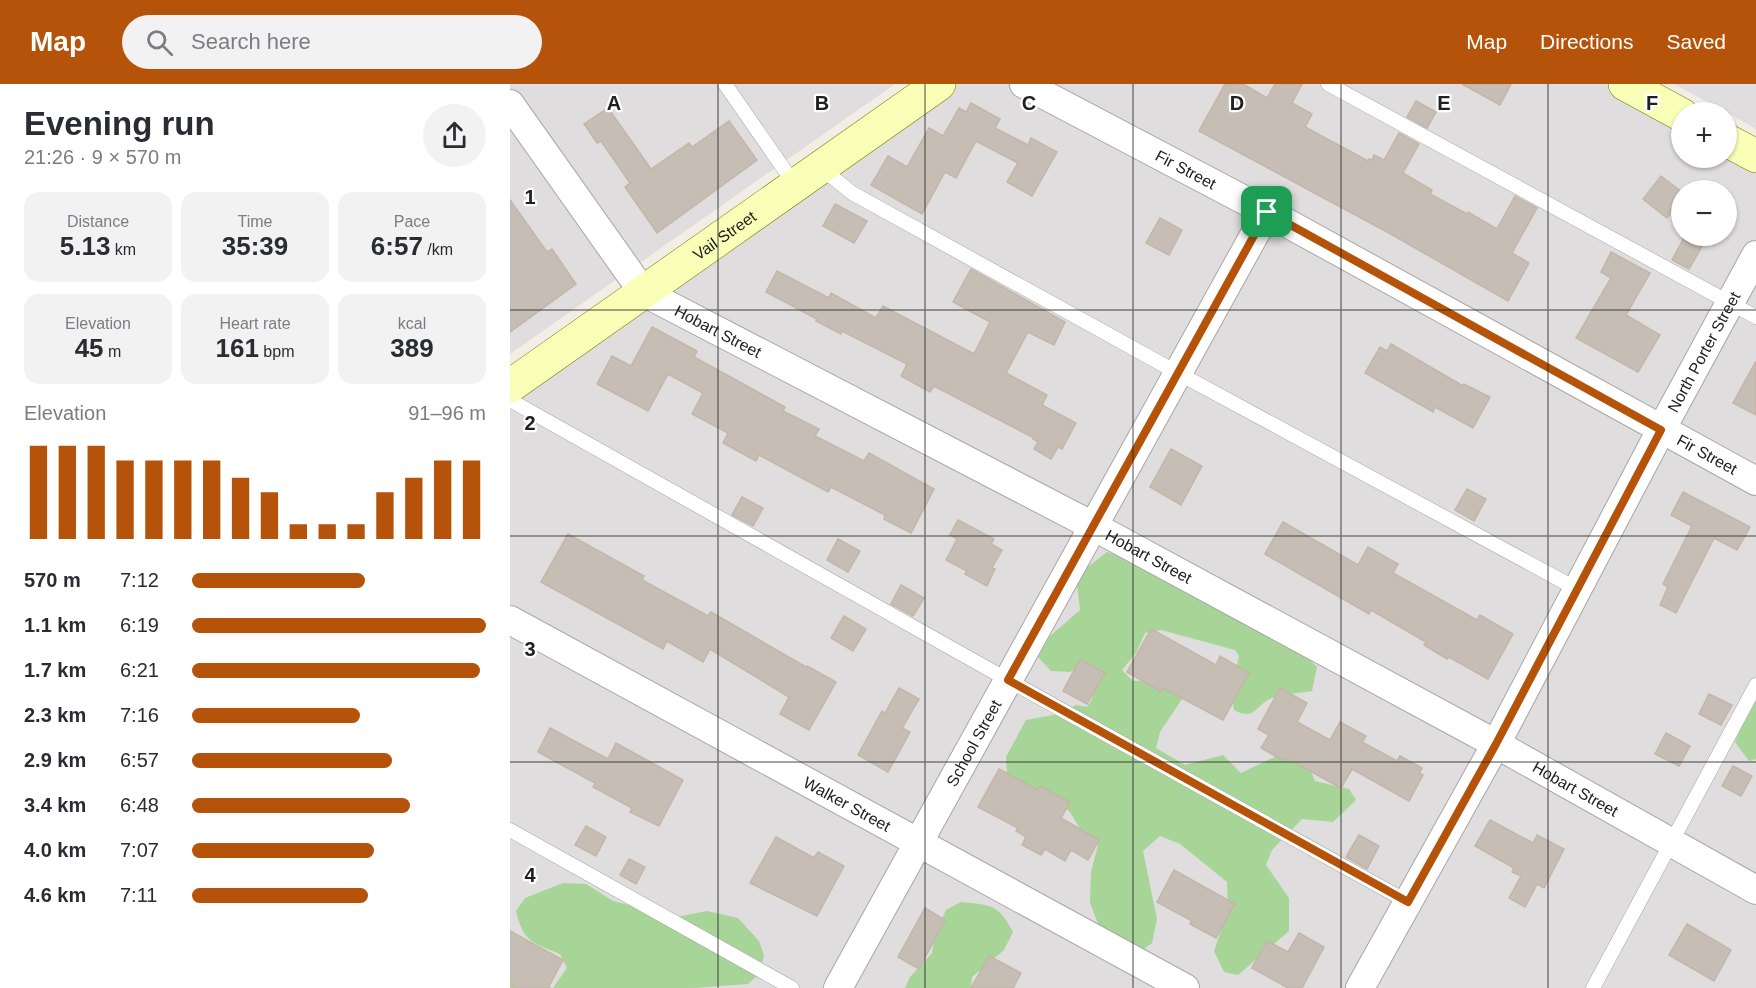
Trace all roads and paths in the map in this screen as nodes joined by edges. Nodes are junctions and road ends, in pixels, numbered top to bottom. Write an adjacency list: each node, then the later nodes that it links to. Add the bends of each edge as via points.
1 (725, 84): 10 (lane)
2 (939, 84): 10 (street, Vail Street)
3 (1024, 84): 11 (street, Fir Street)
4 (1328, 84): 14 (lane)
5 (1625, 84): 7 (street)
6 (510, 104): 13 (street, Hobart Street)
7 (1671, 109)
8 (1737, 146): 9 (street)
9 (1756, 156)
10 (808, 176): 13 (street, Vail Street); 16 (lane, via 852,193)
11 (1267, 212): 16 (street, School Street); 19 (street, Fir Street)
12 (1756, 255): 14 (street, North Porter Street)
13 (643, 292): 17 (street, Vail Street); 21 (street, Hobart Street)
14 (1730, 303): 15 (lane); 19 (street, North Porter Street)
15 (1756, 317)
16 (1178, 373): 21 (street, School Street); 22 (lane)
17 (510, 386)
18 (510, 400): 24 (lane)
19 (1661, 430): 20 (street, Fir Street); 22 (street, North Porter Street)
20 (1756, 482)
21 (1093, 526): 24 (street, School Street); 26 (street, Hobart Street)
22 (1577, 589): 26 (street, North Porter Street)
23 (510, 620): 28 (street, Walker Street)
24 (1008, 680): 28 (street, School Street); 31 (lane)
25 (1756, 686): 29 (lane)
26 (1496, 744): 29 (street, Hobart Street); 31 (street, North Porter Street)
27 (510, 830): 33 (lane)
28 (919, 842): 32 (street, School Street); 34 (street, Walker Street)
29 (1671, 842): 30 (street, Hobart Street); 36 (lane)
30 (1756, 890)
31 (1408, 902): 35 (street, North Porter Street)
32 (846, 985)
33 (792, 988)
34 (1185, 988)
35 (1360, 988)
36 (1593, 988)

